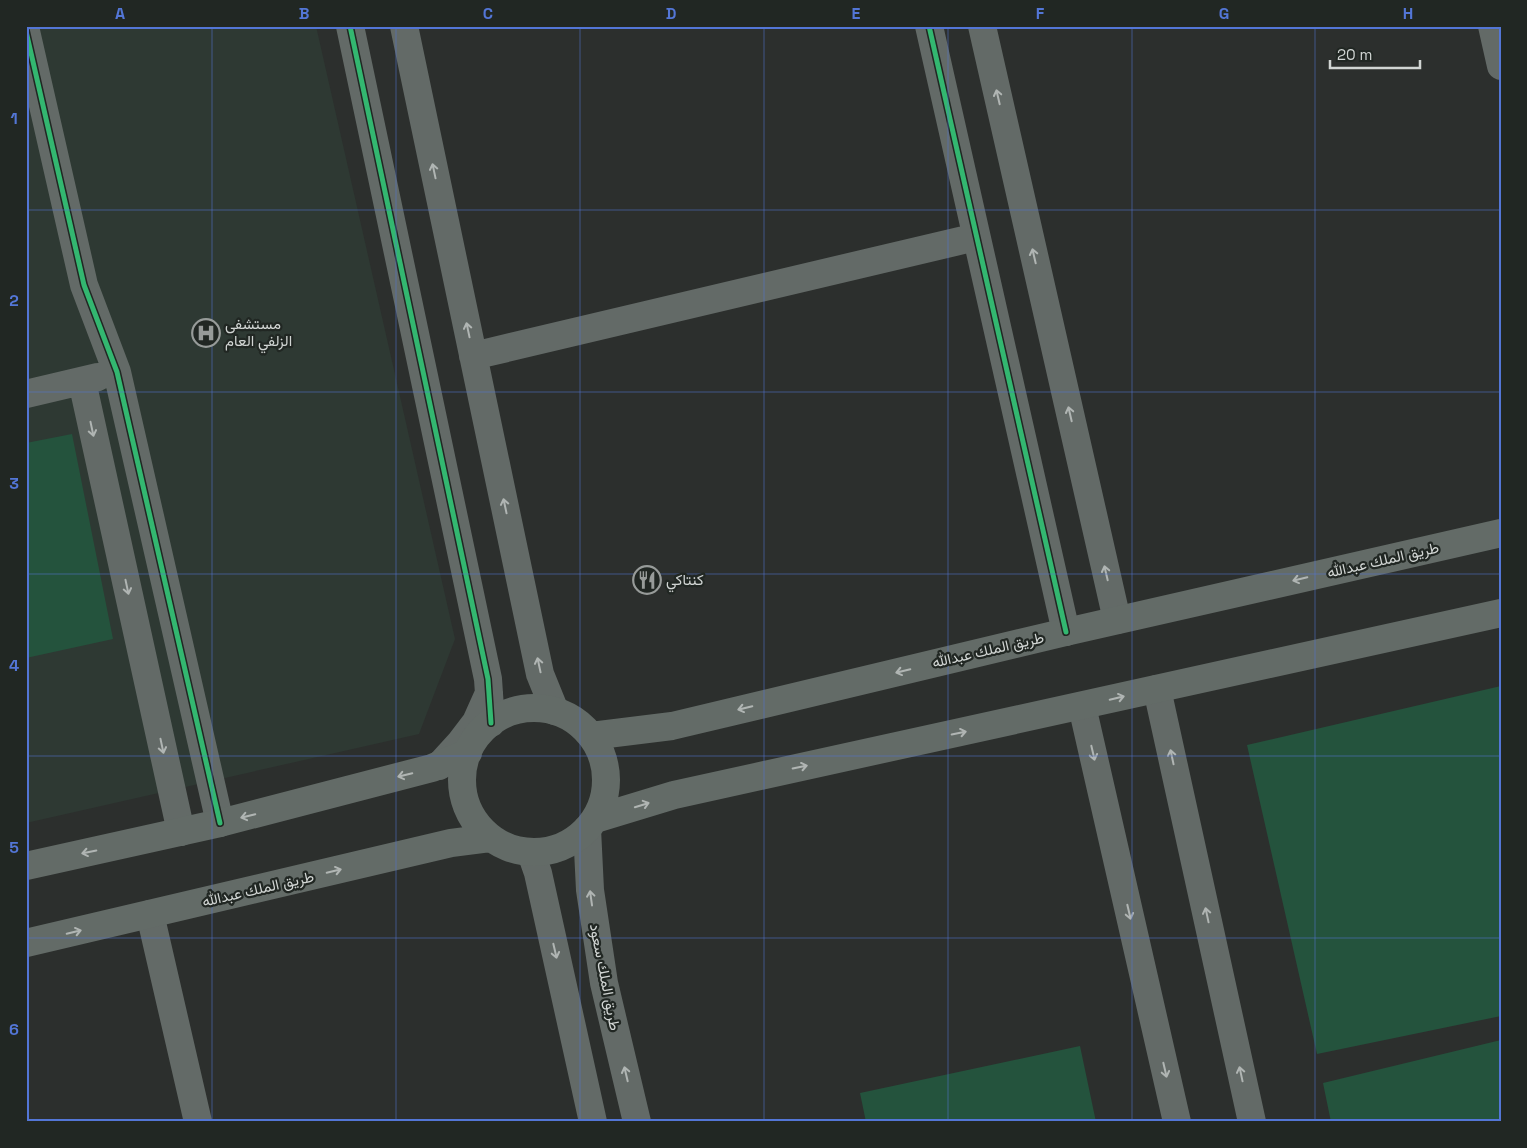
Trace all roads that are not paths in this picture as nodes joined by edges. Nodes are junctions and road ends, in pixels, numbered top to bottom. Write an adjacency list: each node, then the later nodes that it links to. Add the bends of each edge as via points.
1 (350, 26): 18 (street)
2 (404, 26): 9 (street, one-way to 2)
3 (929, 26): 8 (street)
4 (982, 26): 15 (street, one-way to 4)
5 (1492, 26): 7 (street)
6 (26, 31): 10 (street, via 84,285)
7 (1501, 66)
8 (976, 237): 9 (street); 16 (street)
9 (474, 356): 20 (street, one-way to 9, via 540,674)
10 (117, 372): 11 (street); 25 (street)
11 (82, 381): 12 (street); 27 (street, one-way to 27)
12 (26, 394)
13 (1501, 533): 15 (main road, طريق الملك عبدالله, one-way to 15)
14 (1501, 613): 17 (main road)
15 (1116, 620): 16 (main road, طريق الملك عبدالله)
16 (1066, 632): 22 (main road, طريق الملك عبدالله, one-way to 22, via 672,726)
17 (1157, 689): 19 (main road, one-way to 17); 37 (street, one-way to 17)
18 (489, 693): 21 (street); 24 (street, via 476,722)
19 (1082, 706): 26 (main road, one-way to 19, via 674,795); 36 (street, one-way to 36)
20 (555, 711): 21 (main road, via 517,710); 22 (main road, via 575,721)
21 (491, 722): 23 (main road)
22 (591, 736): 26 (main road, via 602,756 606,777 604,799)
23 (468, 754): 24 (main road); 28 (main road, via 462,780 463,793 473,818)
24 (439, 766): 25 (main road, one-way to 25)
25 (220, 823): 27 (main road)
26 (591, 824): 29 (main road, via 571,842 551,851); 35 (street, طريق الملك سعود, one-way to 26, via 604,983 590,890)
27 (181, 832): 30 (main road, one-way to 30)
28 (490, 838): 29 (main road, via 505,847); 31 (main road, طريق الملك عبدالله, one-way to 28, via 451,844)
29 (531, 853): 34 (street, one-way to 34)
30 (26, 866)
31 (150, 914): 32 (main road, طريق الملك عبدالله, one-way to 31); 33 (street)
32 (26, 943)
33 (198, 1122)
34 (593, 1122)
35 (637, 1122)
36 (1177, 1122)
37 (1252, 1122)

